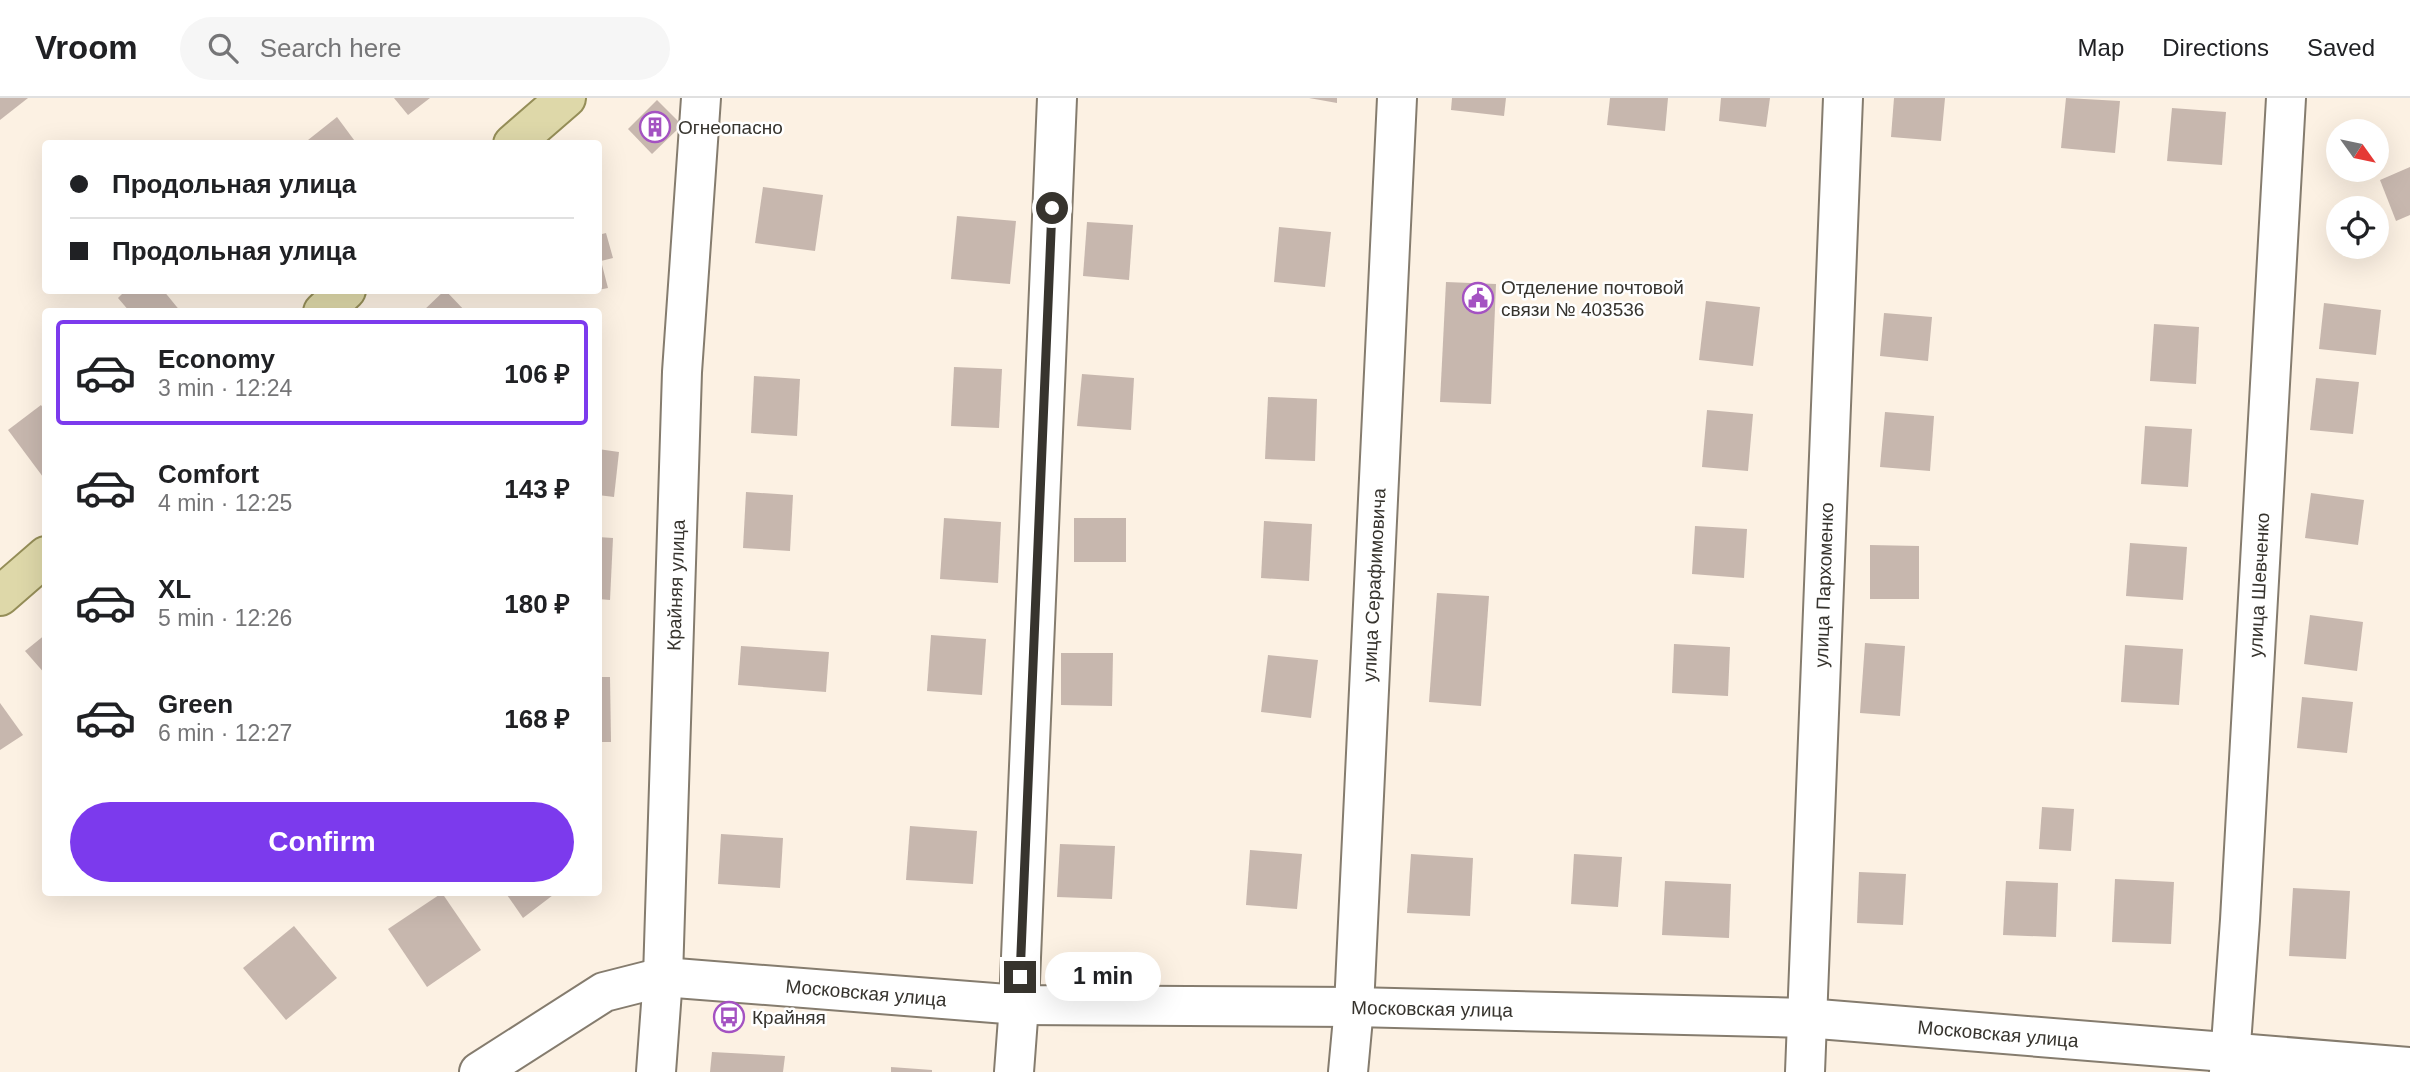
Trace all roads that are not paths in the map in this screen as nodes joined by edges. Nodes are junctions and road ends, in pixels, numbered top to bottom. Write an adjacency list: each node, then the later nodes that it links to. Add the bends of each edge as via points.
1 (566, 98): 7 (main road)
2 (701, 98): 12 (street, Крайняя улица, via 682,372)
3 (1057, 98): 13 (street)
4 (1398, 98): 14 (street, улица Серафимовича)
5 (1843, 98): 15 (street, улица Пархоменко)
6 (2286, 98): 16 (street, улица Шевченко)
7 (518, 140)
8 (342, 294): 9 (main road)
9 (327, 308)
10 (42, 559): 11 (main road)
11 (0, 596)
12 (663, 977): 13 (street, Московская улица); 18 (street, Московская улица, via 604,992); 19 (street, Крайняя улица)
13 (1019, 1005): 14 (street, Московская улица); 20 (street)
14 (1353, 1007): 15 (street, Московская улица); 21 (street, улица Серафимовича)
15 (1806, 1018): 16 (street, Московская улица); 22 (street, улица Пархоменко)
16 (2230, 1062): 17 (street, Московская улица)
17 (2410, 1067)
18 (478, 1072)
19 (656, 1072)
20 (1014, 1072)
21 (1348, 1072)
22 (1805, 1072)

